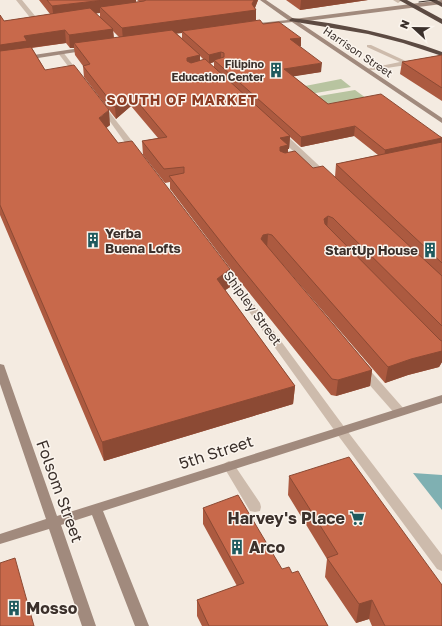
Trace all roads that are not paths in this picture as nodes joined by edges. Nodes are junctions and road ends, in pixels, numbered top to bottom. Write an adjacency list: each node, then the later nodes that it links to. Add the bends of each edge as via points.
1 (19, 0): 8 (street, via 38,24)
2 (263, 0): 6 (main road, Harrison Street)
3 (432, 0): 5 (highway)
4 (400, 2): 5 (main road); 6 (main road, via 329,17); 7 (highway)
5 (442, 4)
6 (292, 20): 9 (main road); 13 (highway, via 372,33); 15 (main road, Harrison Street)
7 (442, 22)
8 (45, 24)
9 (243, 27)
10 (369, 46): 15 (street, via 407,63)
11 (91, 49): 12 (main road)
12 (61, 53): 14 (main road); 16 (street)
13 (442, 54)
14 (0, 62)
15 (368, 70): 18 (main road, Harrison Street)
16 (86, 86)
17 (95, 98): 22 (street)
18 (442, 122)
19 (277, 131): 20 (street)
20 (306, 158): 21 (street); 23 (street)
21 (293, 161)
22 (144, 162)
23 (330, 177)
24 (218, 261): 29 (street, Shipley Street)
25 (358, 364): 28 (street)
26 (0, 368): 33 (main road, Folsom Street)
27 (442, 399): 28 (main road, 5th Street)
28 (400, 412): 29 (main road, 5th Street)
29 (341, 431): 30 (main road, 5th Street); 35 (street, Shipley Street)
30 (229, 466): 31 (street); 32 (main road, 5th Street)
31 (255, 507)
32 (96, 509): 33 (main road, 5th Street); 37 (main road)
33 (54, 523): 34 (main road, 5th Street); 36 (main road, Folsom Street)
34 (0, 539)
35 (442, 565)
36 (89, 626)
37 (142, 626)

